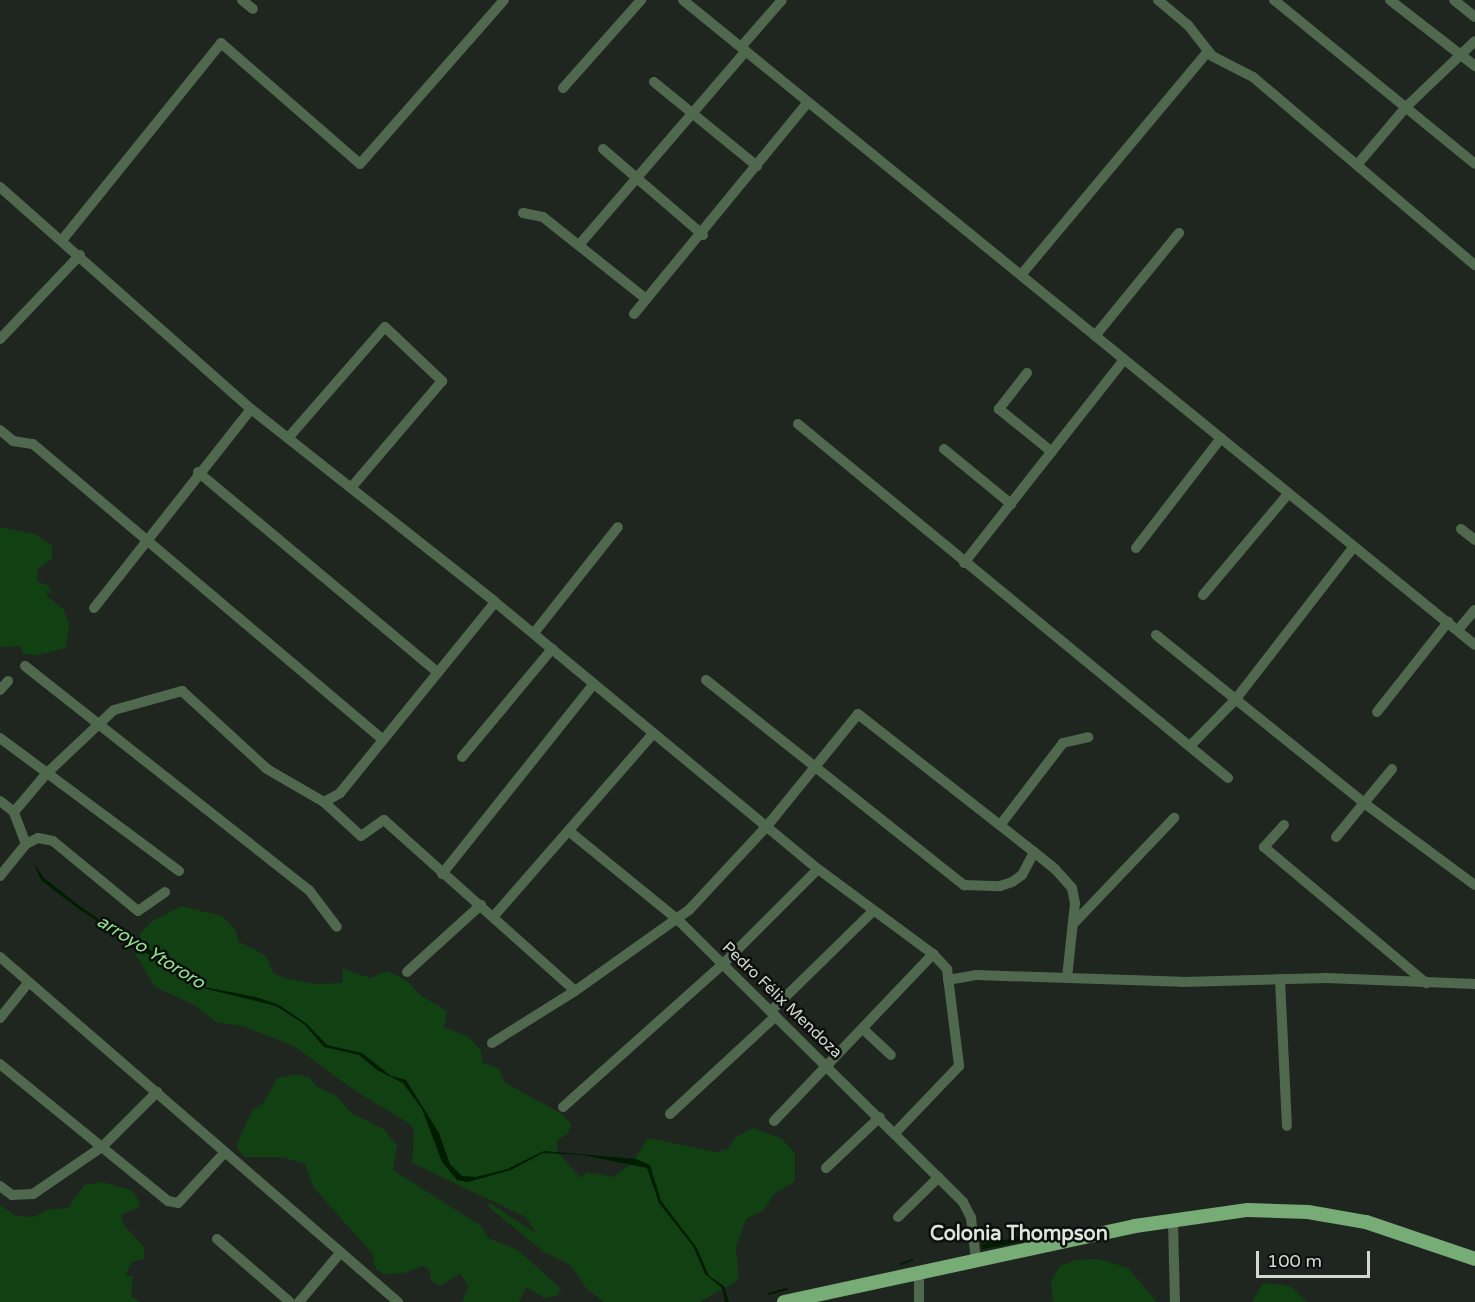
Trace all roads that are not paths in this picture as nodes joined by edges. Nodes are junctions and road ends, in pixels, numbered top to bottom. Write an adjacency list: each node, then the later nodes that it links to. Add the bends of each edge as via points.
1 (242, 0): 10 (street)
2 (504, 0): 31 (street, via 360,164 221,43)
3 (641, 0): 18 (street)
4 (683, 0): 13 (street)
5 (782, 0): 13 (street)
6 (1158, 0): 14 (street, via 1188,25)
7 (1274, 0): 20 (street)
8 (1390, 0): 15 (street)
9 (1454, 0): 11 (street)
10 (253, 9)
11 (1475, 17)
12 (1475, 41): 15 (street)
13 (744, 49): 19 (street); 21 (street)
14 (1208, 51): 24 (street, via 1253,77); 35 (street)
15 (1460, 54): 16 (street); 20 (street)
16 (1475, 66)
17 (654, 82): 21 (street)
18 (563, 88)
19 (808, 102): 25 (street); 35 (street)
20 (1406, 107): 23 (street); 24 (street)
21 (693, 114): 25 (street); 26 (street)
22 (603, 148): 26 (street)
23 (1475, 164)
24 (1357, 165): 34 (street)
25 (757, 166): 30 (street)
26 (637, 178): 30 (street); 32 (street)
27 (0, 187): 31 (street)
28 (523, 213): 32 (street, via 543,217)
29 (1179, 233): 38 (street)
30 (702, 235): 36 (street)
31 (63, 239): 33 (street)
32 (579, 244): 36 (street)
33 (80, 255): 39 (street); 42 (street)
34 (1475, 265)
35 (1021, 275): 38 (street)
36 (646, 299): 37 (street)
37 (634, 314)
38 (1095, 336): 40 (street)
39 (0, 339)
40 (1124, 360): 46 (street); 48 (street)
41 (1027, 373): 48 (street, via 999,409)
42 (251, 409): 45 (street); 49 (street)
43 (798, 424): 59 (street)
44 (0, 430): 55 (street, via 13,441 33,444)
45 (288, 438): 50 (street); 50 (street, via 385,327 442,381)
46 (1221, 438): 51 (street); 57 (street)
47 (944, 449): 52 (street)
48 (1052, 452): 52 (street)
49 (198, 472): 55 (street); 71 (street)
50 (351, 488): 61 (street)
51 (1288, 494): 58 (street); 60 (street)
52 (1011, 504): 59 (street)
53 (618, 527): 66 (street)
54 (1461, 529): 56 (street)
55 (146, 539): 62 (street); 82 (street)
56 (1475, 540)
57 (1136, 548)
58 (1353, 548): 64 (street); 76 (street)
59 (964, 563): 83 (street)
60 (1203, 595)
61 (495, 602): 66 (street); 71 (street)
62 (94, 608)
63 (1475, 610): 65 (street)
64 (1448, 622): 65 (street); 77 (street)
65 (1458, 630): 68 (street)
66 (534, 633): 69 (street)
67 (1156, 635): 76 (street)
68 (1475, 645)
69 (552, 649): 74 (street); 84 (street)
70 (26, 666): 78 (street)
71 (437, 672): 82 (street)
72 (706, 680): 85 (street)
73 (8, 681): 75 (street)
74 (593, 685): 79 (street); 103 (street)
75 (0, 690)
76 (1235, 700): 83 (street); 91 (street)
77 (1377, 712)
78 (98, 724): 87 (street); 90 (street, via 114,710 182,691 267,769); 112 (street, via 309,891)
79 (653, 734): 95 (street); 97 (street)
80 (1088, 737): 94 (street, via 1063,743)
81 (0, 738): 87 (street)
82 (382, 740): 90 (street, via 340,793)
83 (1190, 746): 88 (street)
84 (462, 757)
85 (814, 765): 94 (street, via 858,714); 95 (street); 100 (street, via 964,885 1012,882 1022,875)
86 (1392, 770): 91 (street)
87 (46, 774): 92 (street); 102 (street)
88 (1228, 778)
89 (0, 801): 92 (street)
90 (324, 802): 103 (street, via 361,836 384,820)
91 (1364, 803): 98 (street); 105 (street)
92 (14, 812): 99 (street)
93 (1174, 818): 111 (street)
94 (1001, 824): 100 (street)
95 (767, 825): 101 (street); 110 (street, via 689,910)
96 (1284, 825): 121 (street, via 1264,847)
97 (570, 832): 109 (street); 110 (street, Pedro Félix Mendoza)
98 (1336, 837)
99 (26, 844): 104 (street); 106 (street, via 38,838 53,841 138,911)
100 (1034, 852): 111 (street, via 1072,888)
101 (818, 869): 108 (street); 115 (street)
102 (178, 872)
103 (442, 874): 107 (street)
104 (0, 876)
105 (1475, 885)
106 (165, 892)
107 (481, 905): 109 (street); 116 (street)
108 (874, 910): 113 (street); 124 (street)
109 (494, 916): 123 (street)
110 (676, 918): 115 (street, Pedro Félix Mendoza); 123 (street)
111 (1075, 922): 117 (street)
112 (337, 927)
113 (933, 954): 119 (street, via 946,969); 126 (street)
114 (0, 957): 120 (street)
115 (723, 964): 124 (street, Pedro Félix Mendoza); 132 (street)
116 (407, 972)
117 (1067, 978): 118 (street, via 1182,982); 119 (street, via 976,975)
118 (1280, 979): 121 (street); 136 (street)
119 (948, 980): 137 (street, via 959,1066)
120 (28, 983): 125 (street); 131 (street)
121 (1426, 983): 122 (street)
122 (1475, 984)
123 (575, 992): 127 (street)
124 (773, 1013): 130 (street, Pedro Félix Mendoza); 133 (street)
125 (0, 1018)
126 (863, 1029): 128 (street); 130 (street)
127 (492, 1043)
128 (891, 1055)
129 (0, 1064): 138 (street)
130 (828, 1066): 134 (street, Pedro Félix Mendoza); 135 (street)
131 (157, 1092): 138 (street); 139 (street)
132 (563, 1107)
133 (670, 1114)
134 (880, 1117): 137 (street, Pedro Félix Mendoza); 140 (street)
135 (774, 1121)
136 (1287, 1126)
137 (895, 1133): 141 (street, Pedro Félix Mendoza)
138 (102, 1147): 139 (street, via 158,1196 178,1203); 142 (street, via 33,1194 12,1195)
139 (225, 1152): 146 (street)
140 (826, 1168)
141 (939, 1177): 143 (street); 148 (street, Pedro Félix Mendoza, via 963,1202 971,1218)
142 (0, 1186)
143 (898, 1216)
144 (1173, 1221): 147 (main road, via 1248,1210 1308,1212 1366,1222); 148 (main road); 155 (street)
145 (217, 1239): 150 (street)
146 (341, 1252): 151 (street); 152 (street)
147 (1475, 1259)
148 (976, 1260): 149 (main road)
149 (919, 1273): 153 (main road); 154 (street)
150 (290, 1302)
151 (299, 1302)
152 (398, 1302)
153 (784, 1302)
154 (919, 1302)
155 (1175, 1302)

